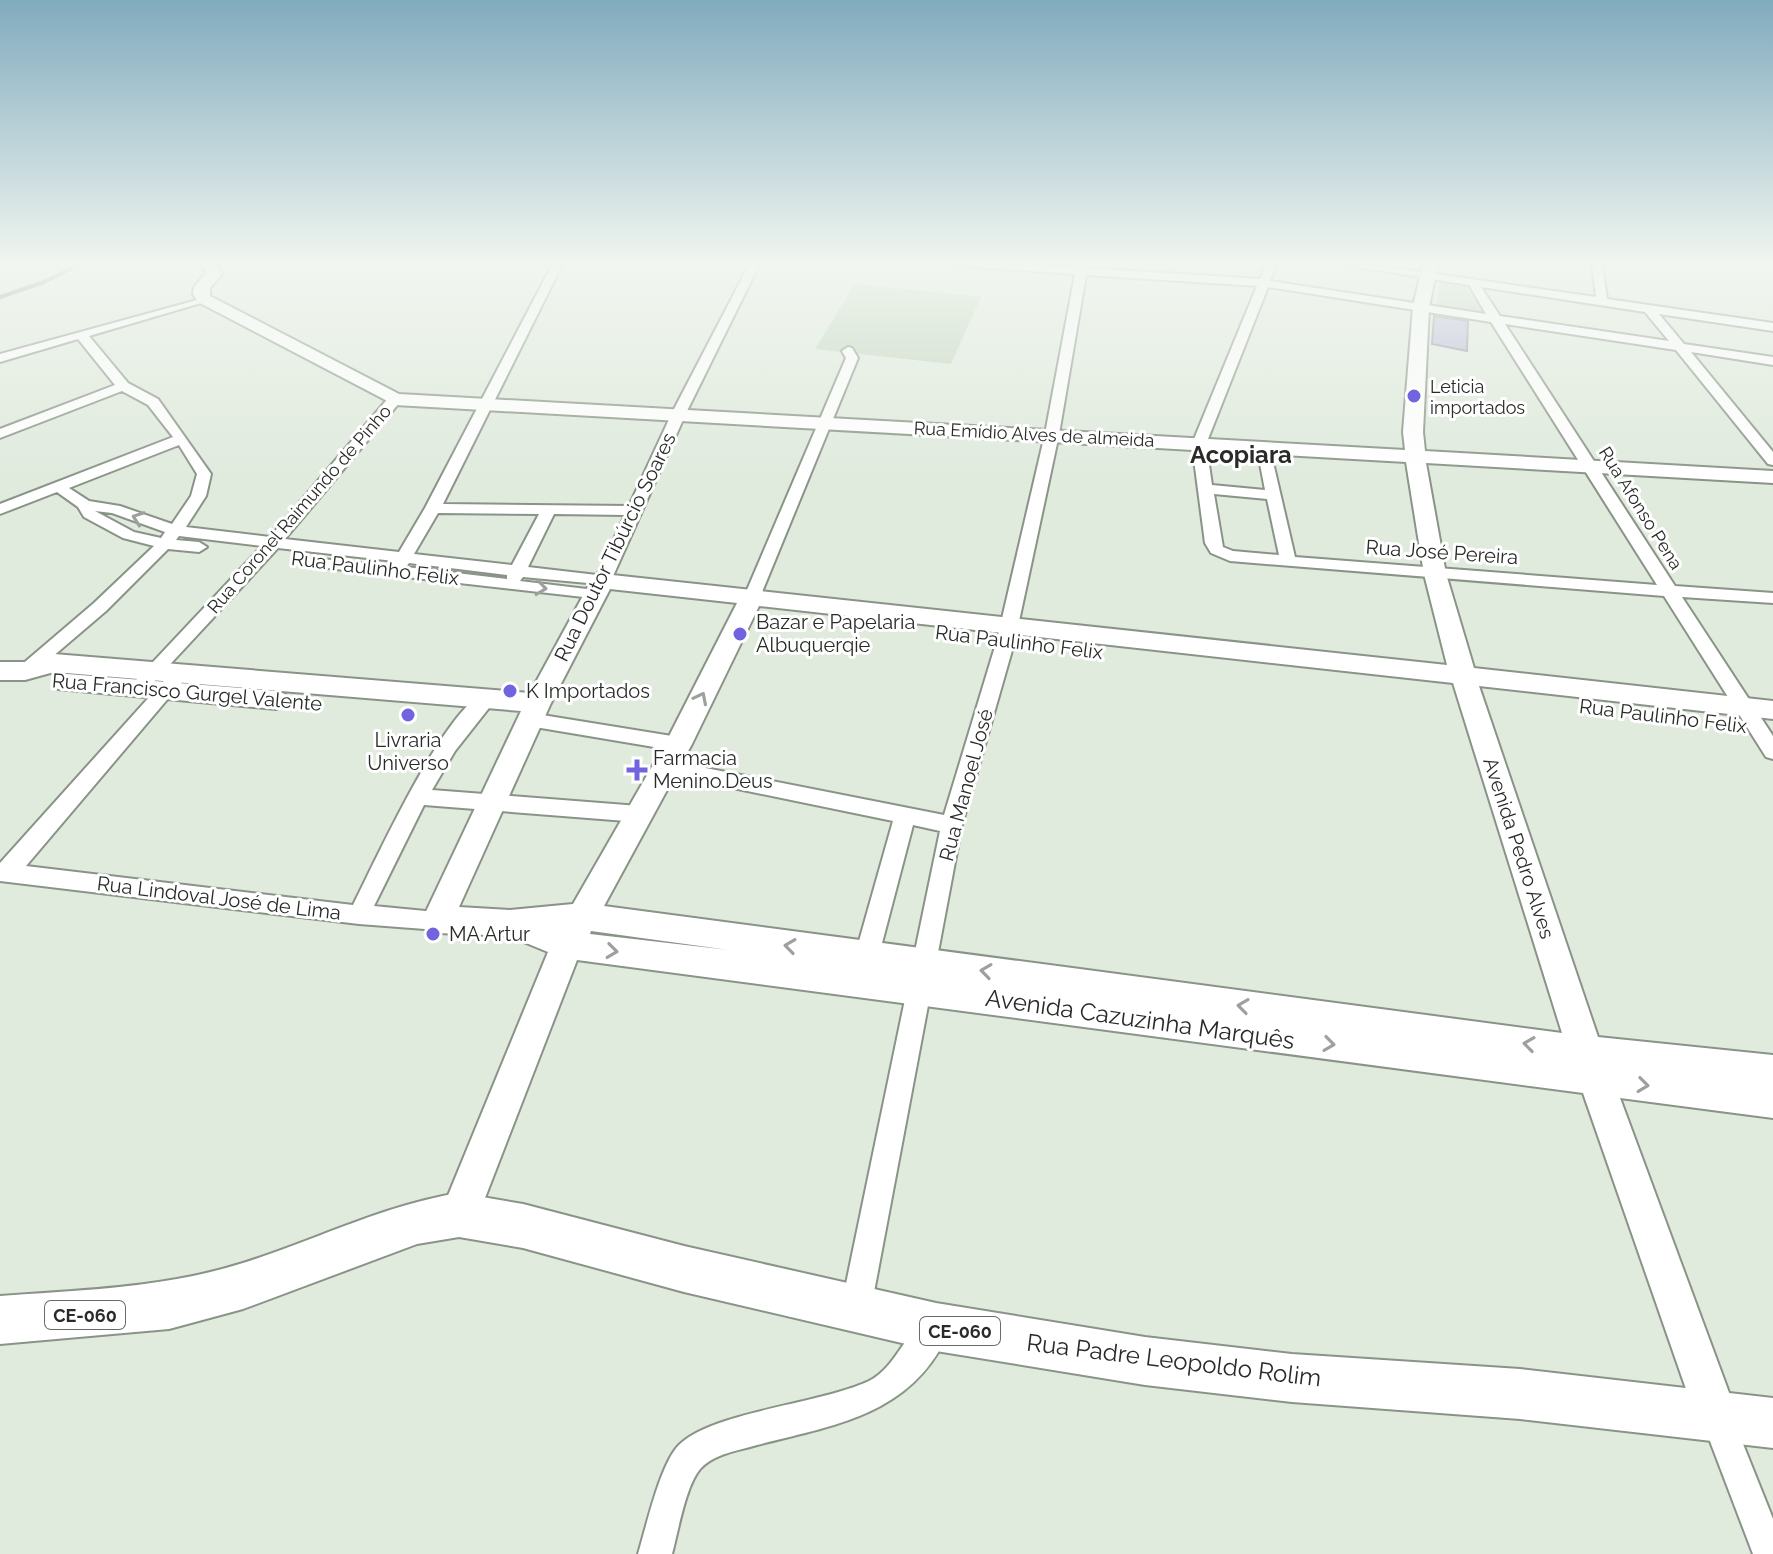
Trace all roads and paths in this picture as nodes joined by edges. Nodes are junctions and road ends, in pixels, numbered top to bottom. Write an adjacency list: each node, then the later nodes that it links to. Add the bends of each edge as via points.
1 (82, 336): 13 (street); 15 (street)
2 (274, 336): 16 (main road)
3 (521, 336): 17 (street)
4 (718, 336): 18 (street, Rua Doutor Tibúrcio Soares)
5 (1070, 336): 21 (street, Rua Manoel José)
6 (1241, 336): 23 (street)
7 (1419, 336): 25 (main road, Avenida Pedro Alves)
8 (1508, 336): 27 (street, Rua Afonso Pena)
9 (1591, 336): 11 (street)
10 (1671, 336): 11 (street)
11 (1683, 350): 14 (street); 26 (street)
12 (848, 351): 19 (street, via 852,358)
13 (0, 358)
14 (1773, 361)
15 (123, 386): 20 (street); 22 (street, via 153,402)
16 (395, 399): 17 (main road, Rua Emídio Alves de almeida); 37 (street, Rua Coronel Raimundo de Pinho)
17 (487, 402): 18 (main road, Rua Emídio Alves de almeida); 32 (street)
18 (679, 413): 19 (main road, Rua Emídio Alves de almeida); 35 (street, Rua Doutor Tibúrcio Soares)
19 (825, 422): 21 (main road, Rua Emídio Alves de almeida); 45 (street)
20 (0, 434)
21 (1052, 434): 23 (main road, Rua Emídio Alves de almeida); 46 (street, Rua Manoel José)
22 (182, 439): 29 (street); 36 (street, via 204,474 204,485)
23 (1199, 444): 24 (main road, Rua Emídio Alves de almeida); 30 (street, Rua José Pereira)
24 (1264, 448): 25 (main road, Rua Emídio Alves de almeida); 31 (street)
25 (1414, 457): 27 (main road, Rua Emídio Alves de almeida); 40 (main road, Avenida Pedro Alves)
26 (1773, 461)
27 (1593, 468): 28 (main road, Rua Emídio Alves de almeida); 43 (street, Rua Afonso Pena)
28 (1773, 477)
29 (57, 486): 33 (street); 36 (street, Rua Paulinho Felix, via 85,505 89,514 129,535)
30 (1204, 489): 31 (street); 38 (street, Rua José Pereira, via 1217,550)
31 (1274, 495): 38 (street)
32 (433, 508): 34 (street); 39 (street)
33 (0, 509)
34 (548, 511): 35 (street); 41 (street)
35 (634, 511): 42 (street, Rua Doutor Tibúrcio Soares)
36 (171, 538): 37 (street, Rua Paulinho Felix); 47 (street)
37 (269, 549): 39 (street, Rua Paulinho Felix); 48 (street, Rua Coronel Raimundo de Pinho)
38 (1288, 561): 40 (street, Rua José Pereira)
39 (400, 565): 41 (street, Rua Paulinho Felix)
40 (1435, 574): 43 (street, Rua José Pereira); 49 (main road, Avenida Pedro Alves)
41 (514, 577): 42 (street, Rua Paulinho Felix)
42 (599, 588): 45 (main road, Rua Paulinho Felix); 51 (main road, Rua Doutor Tibúrcio Soares)
43 (1668, 589): 44 (street, Rua José Pereira); 52 (street, Rua Afonso Pena)
44 (1773, 598)
45 (749, 604): 46 (main road, Rua Paulinho Felix); 54 (main road, one-way to 45)
46 (1008, 633): 49 (main road, Rua Paulinho Felix); 59 (street, Rua Manoel José)
47 (13, 671): 48 (main road, Rua Francisco Gurgel Valente, via 34,680)
48 (159, 680): 50 (main road, Rua Francisco Gurgel Valente); 60 (street, Rua Coronel Raimundo de Pinho)
49 (1466, 685): 52 (main road, Rua Paulinho Felix); 66 (main road, Avenida Pedro Alves)
50 (480, 707): 51 (main road, Rua Francisco Gurgel Valente); 55 (street)
51 (534, 711): 54 (street); 56 (main road, Rua Doutor Tibúrcio Soares)
52 (1762, 718): 53 (street, Rua Afonso Pena)
53 (1773, 752)
54 (671, 756): 57 (main road); 58 (street)
55 (420, 797): 56 (street); 61 (street)
56 (492, 802): 57 (street); 62 (main road, Rua Doutor Tibúrcio Soares)
57 (639, 814): 63 (main road)
58 (905, 816): 59 (street); 64 (street)
59 (952, 825): 65 (street, Rua Manoel José)
60 (4, 872): 61 (street, Rua Lindoval José de Lima)
61 (359, 915): 62 (street, Rua Lindoval José de Lima)
62 (438, 920): 63 (main road, Avenida Cazuzinha Marquês)
63 (575, 931): 64 (main road, Avenida Cazuzinha Marquês); 69 (main road)
64 (864, 969): 65 (main road, Avenida Cazuzinha Marquês)
65 (921, 975): 66 (main road, Avenida Cazuzinha Marquês); 70 (street, Rua Manoel José)
66 (1591, 1066): 67 (main road, Avenida Cazuzinha Marquês); 68 (main road, Avenida Cazuzinha Marquês, one-way to 68); 73 (main road, Avenida Pedro Alves)
67 (1773, 1072)
68 (1773, 1101)
69 (459, 1215): 70 (main road, Rua Padre Leopoldo Rolim / CE-060); 71 (main road, Rua Padre Leopoldo Rolim / CE-060, via 417,1222 243,1286 169,1306)
70 (856, 1308): 72 (main road, Rua Padre Leopoldo Rolim / CE-060)
71 (0, 1320)
72 (936, 1327): 73 (main road, Rua Padre Leopoldo Rolim / CE-060, via 1145,1361 1292,1378 1520,1394); 75 (street, via 905,1372 882,1391 833,1410 710,1442 688,1458)
73 (1716, 1417): 74 (main road, Rua Padre Leopoldo Rolim / CE-060); 76 (street)
74 (1773, 1423)
75 (655, 1554)
76 (1770, 1554)

